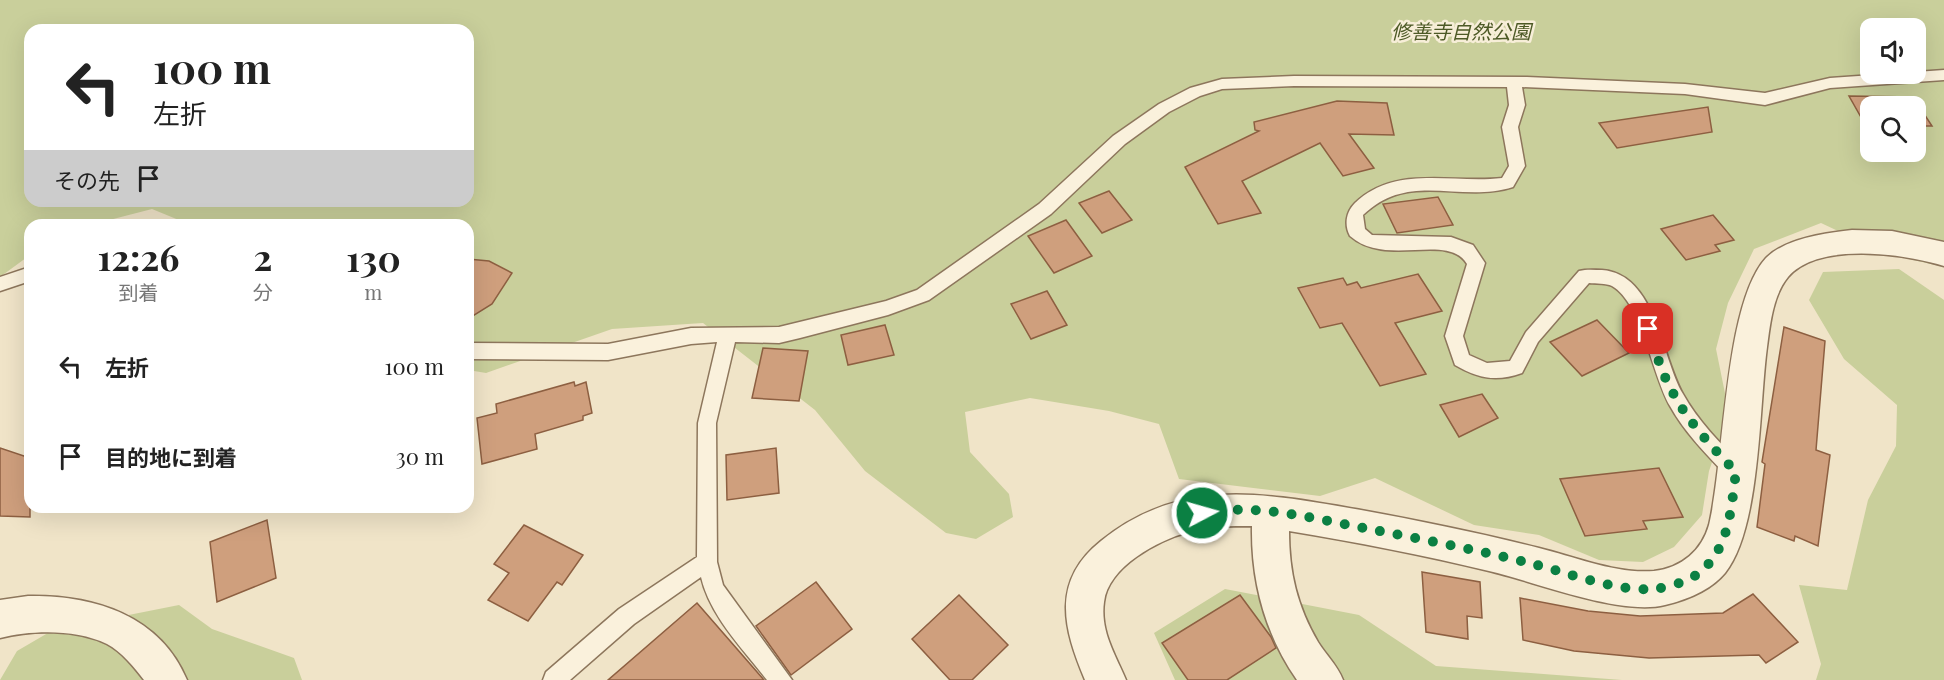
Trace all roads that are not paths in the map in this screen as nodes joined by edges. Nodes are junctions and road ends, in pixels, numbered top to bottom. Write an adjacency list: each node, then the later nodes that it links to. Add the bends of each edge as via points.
1 (1944, 75): 2 (lane, via 1830,83 1766,99 1685,89)
2 (1514, 82): 6 (lane, via 1245,81 1195,92 1164,108 1119,140 1046,209 923,295 800,332); 8 (lane, via 1517,105 1510,128 1517,166 1507,183 1491,187 1414,182 1385,189 1355,213 1357,230 1376,244 1457,243 1470,251 1476,263 1454,336 1461,360 1484,372 1496,373 1516,366 1532,337 1585,276 1615,278 1637,298 1671,389 1684,412)
3 (1944, 254): 8 (street, via 1927,248 1860,241 1817,247 1778,266 1759,298)
4 (24, 276): 5 (lane)
5 (0, 284)
6 (728, 334): 7 (lane, via 691,336 608,352); 10 (lane, via 707,423)
7 (474, 351)
8 (1736, 472): 9 (street, via 1730,519 1717,555 1699,573 1653,589 1605,583 1531,563)
9 (1271, 511): 15 (street, via 1219,510 1184,516 1153,528 1119,548 1102,564 1085,598 1083,618 1088,645); 16 (street, via 1271,567 1277,591 1302,651)
10 (707, 562): 13 (lane, via 674,580 611,627); 14 (lane, via 714,589)
11 (0, 619): 12 (street, via 63,614 120,630 154,659)
12 (167, 680)
13 (554, 680)
14 (781, 680)
15 (1106, 680)
16 (1323, 680)

